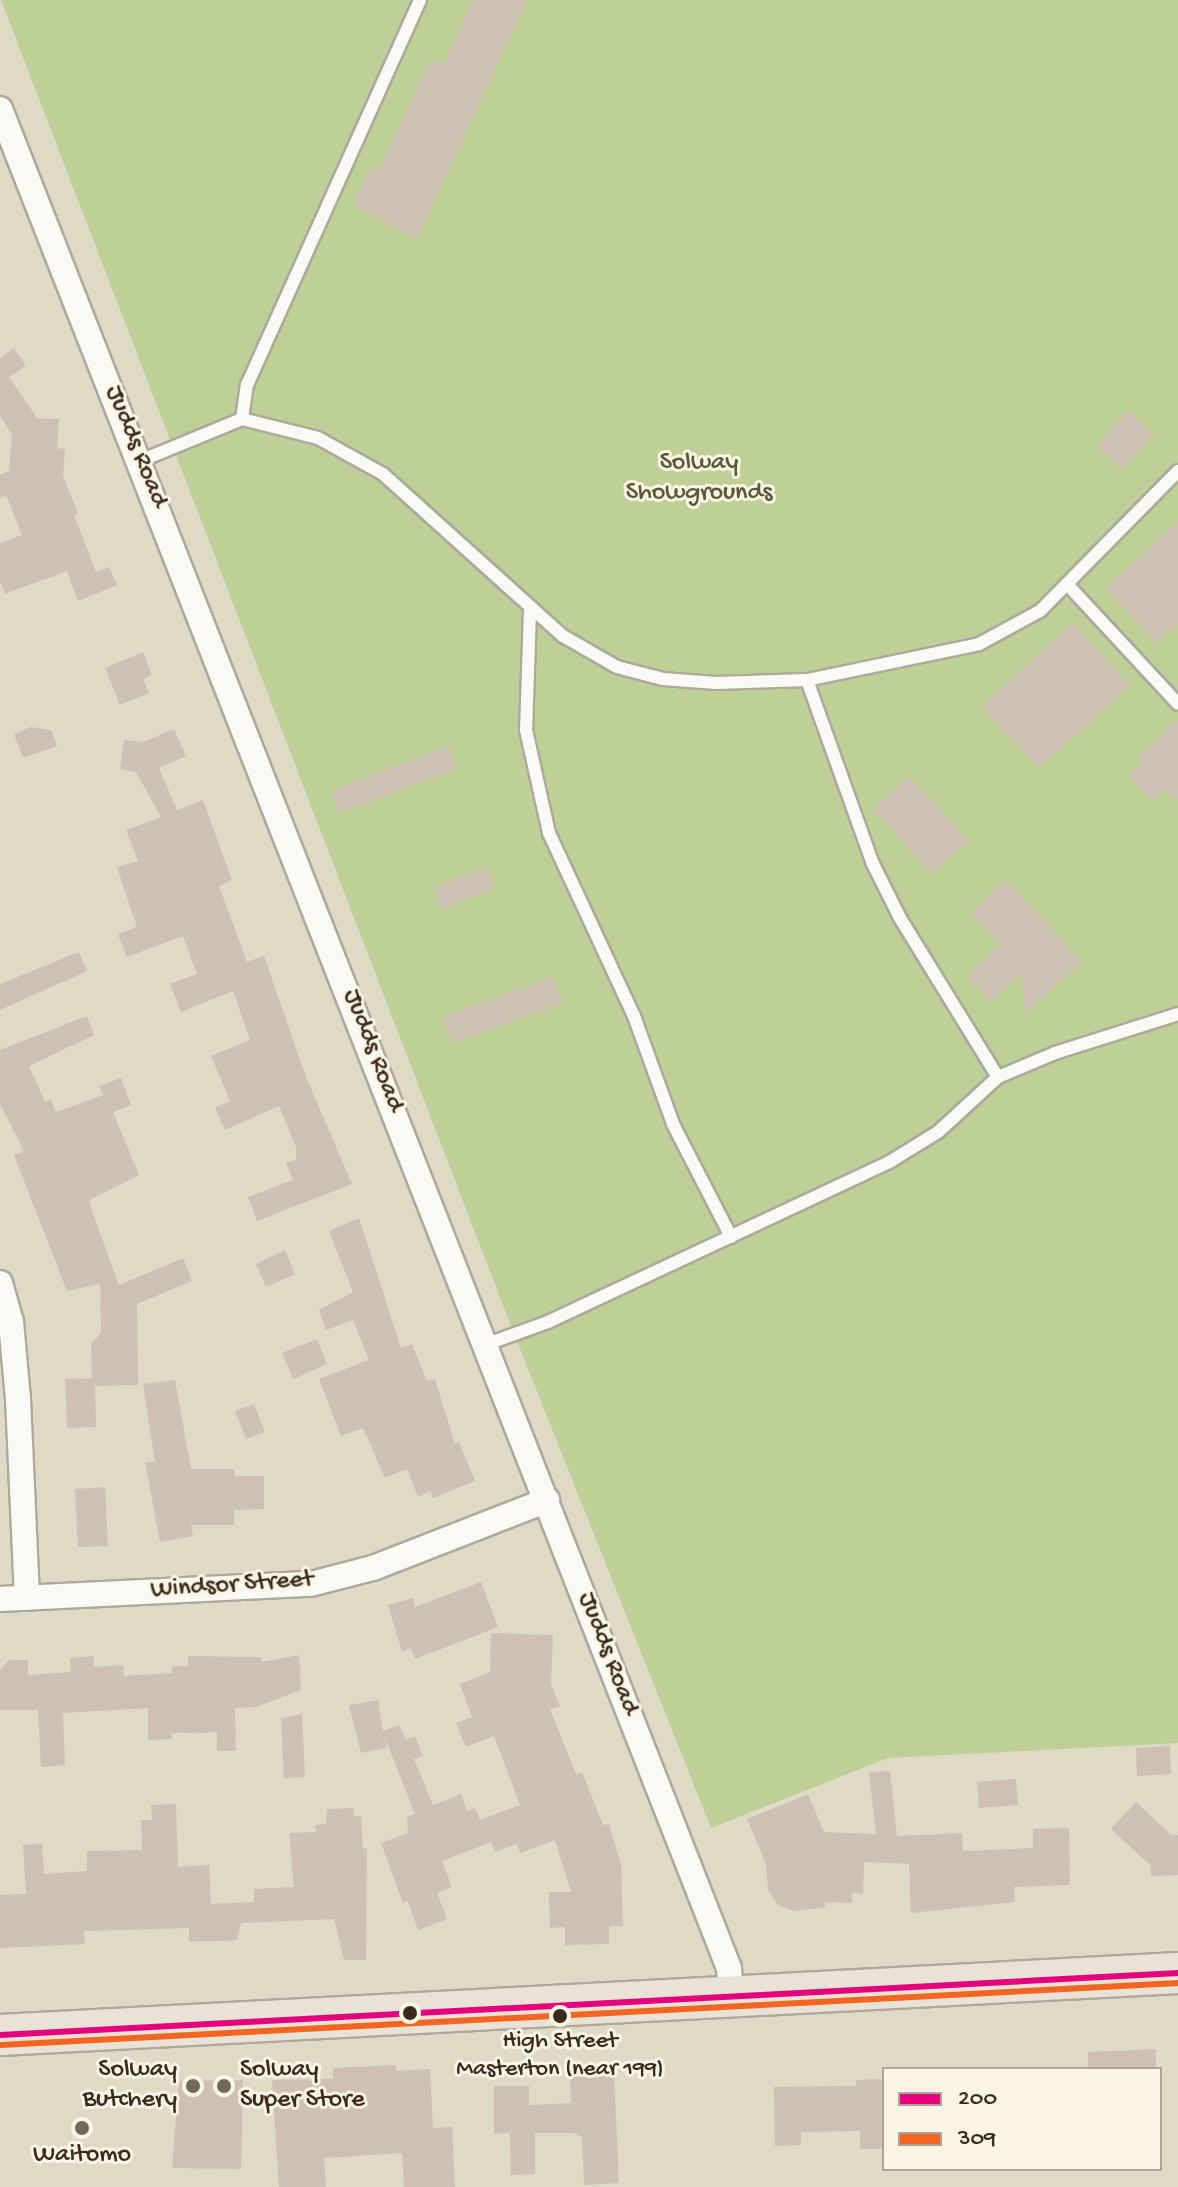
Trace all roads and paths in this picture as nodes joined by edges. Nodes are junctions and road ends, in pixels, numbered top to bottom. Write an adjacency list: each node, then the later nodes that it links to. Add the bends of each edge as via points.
1 (420, 0): 3 (lane, via 247,385)
2 (0, 109): 4 (street, Judds Road)
3 (242, 419): 4 (lane); 7 (lane, via 318,438 383,474)
4 (140, 461): 14 (street, Judds Road)
5 (1178, 471): 6 (lane)
6 (1067, 584): 8 (lane, via 1040,611 979,644); 9 (lane)
7 (530, 611): 8 (lane, via 617,667 663,679); 12 (lane, via 526,730 549,833 634,1016 688,1157)
8 (807, 680): 11 (lane, via 880,877)
9 (1178, 704)
10 (1178, 1014): 11 (lane)
11 (998, 1077): 12 (lane, via 938,1132 891,1161)
12 (731, 1237): 14 (lane, via 548,1322)
13 (0, 1283): 16 (street, via 16,1368)
14 (487, 1344): 15 (street, Judds Road)
15 (547, 1500): 16 (street, Windsor Street, via 373,1568 311,1584); 19 (street, Judds Road, via 729,1968)
16 (27, 1598): 17 (street, Windsor Street)
17 (0, 1599)
18 (1178, 1973): 19 (highway)
19 (731, 1995): 20 (highway)
20 (0, 2035)

